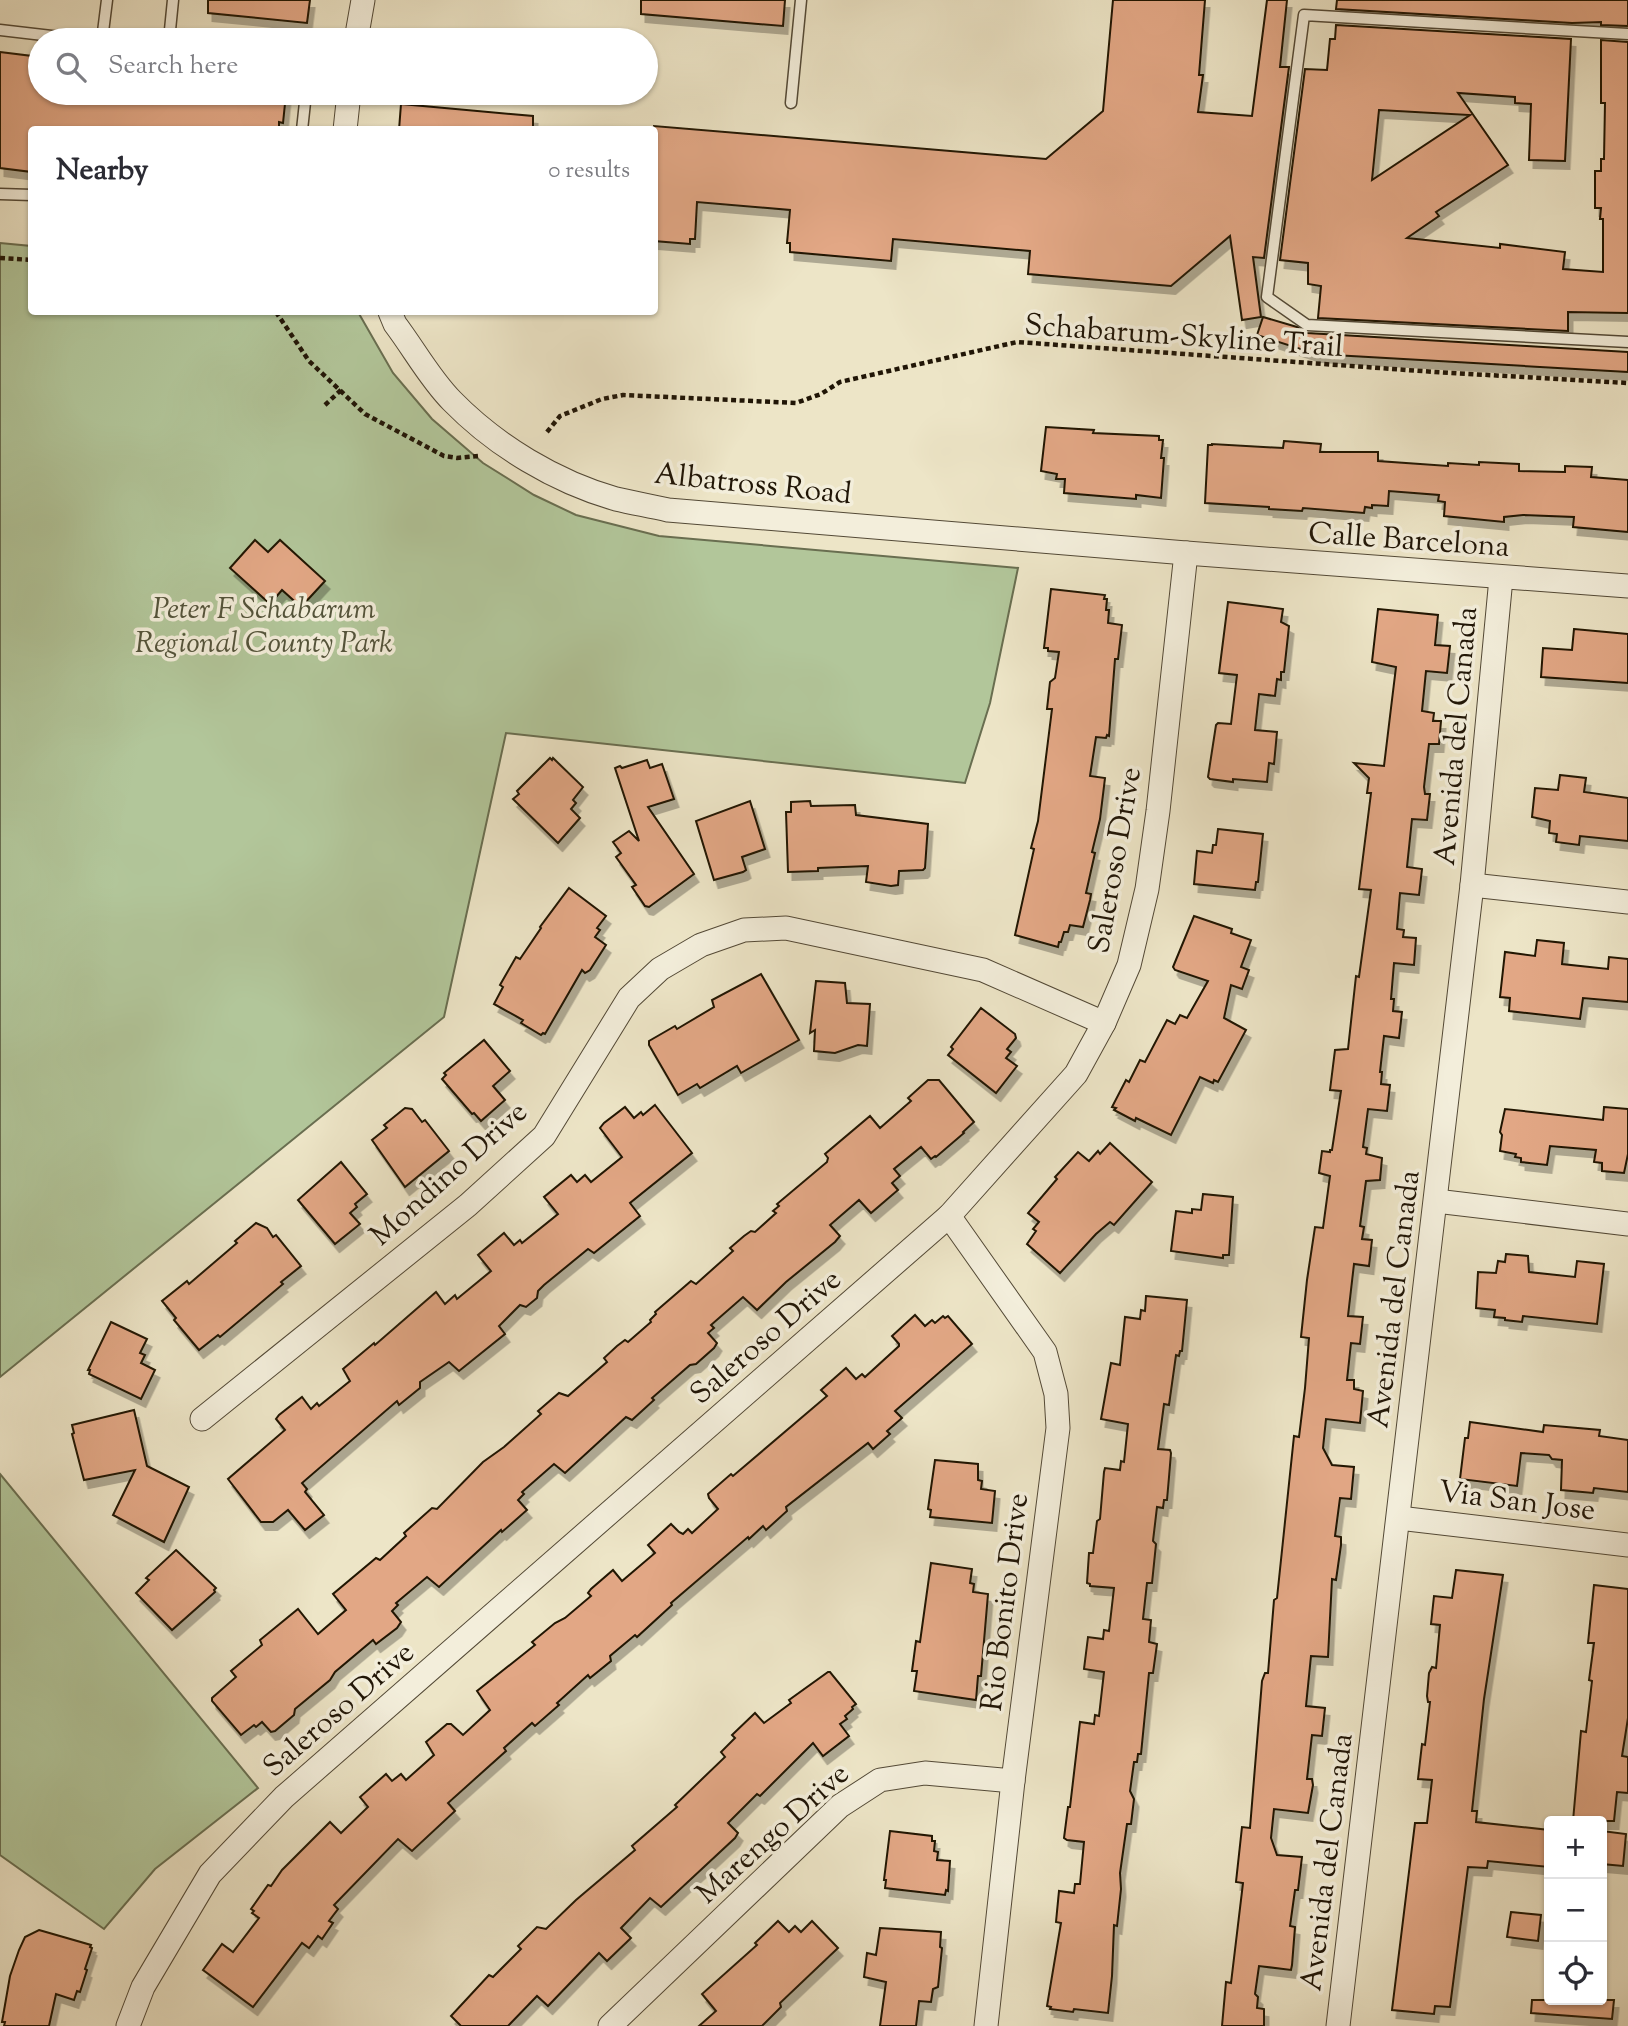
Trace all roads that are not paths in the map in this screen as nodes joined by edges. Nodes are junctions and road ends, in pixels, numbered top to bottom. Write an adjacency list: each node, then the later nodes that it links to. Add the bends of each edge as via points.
1 (107, 0): 5 (lane)
2 (173, 0): 6 (lane)
3 (363, 0): 7 (street)
4 (801, 0): 11 (lane)
5 (104, 28)
6 (170, 28)
7 (358, 28)
8 (0, 30): 9 (lane)
9 (28, 33)
10 (1628, 34): 19 (lane, via 1304,15 1268,297 1307,324)
11 (792, 103)
12 (305, 105): 14 (lane)
13 (348, 105): 15 (street)
14 (302, 126)
15 (345, 126)
16 (0, 194): 17 (lane)
17 (28, 195)
18 (391, 315): 20 (street, Albatross Road, via 451,400 487,432 528,460 615,498 668,510)
19 (1628, 342)
20 (1186, 553): 21 (street, Calle Barcelona); 25 (street, Saleroso Drive, via 1147,889 1129,965)
21 (1501, 578): 22 (street, Calle Barcelona); 23 (street, Avenida del Canada)
22 (1628, 586)
23 (1472, 885): 24 (street); 26 (street, Avenida del Canada)
24 (1628, 902)
25 (1104, 1023): 27 (street, Saleroso Drive, via 1076,1074); 29 (street, Mondino Drive, via 983,970 786,928 744,930 701,945 660,969 629,998 544,1136 468,1205)
26 (1436, 1201): 28 (street); 30 (street, Avenida del Canada)
27 (950, 1216): 32 (street, Rio Bonito Drive, via 1045,1352 1056,1394 1058,1428); 33 (street, Saleroso Drive, via 284,1797 210,1874 143,1987)
28 (1628, 1224)
29 (202, 1419)
30 (1399, 1518): 31 (street, Via San Jose); 36 (street, Avenida del Canada)
31 (1628, 1545)
32 (1013, 1781): 34 (street, Marengo Drive, via 925,1773 880,1780 840,1806); 35 (street, Rio Bonito Drive)
33 (128, 2026)
34 (610, 2026)
35 (986, 2026)
36 (1338, 2026)

